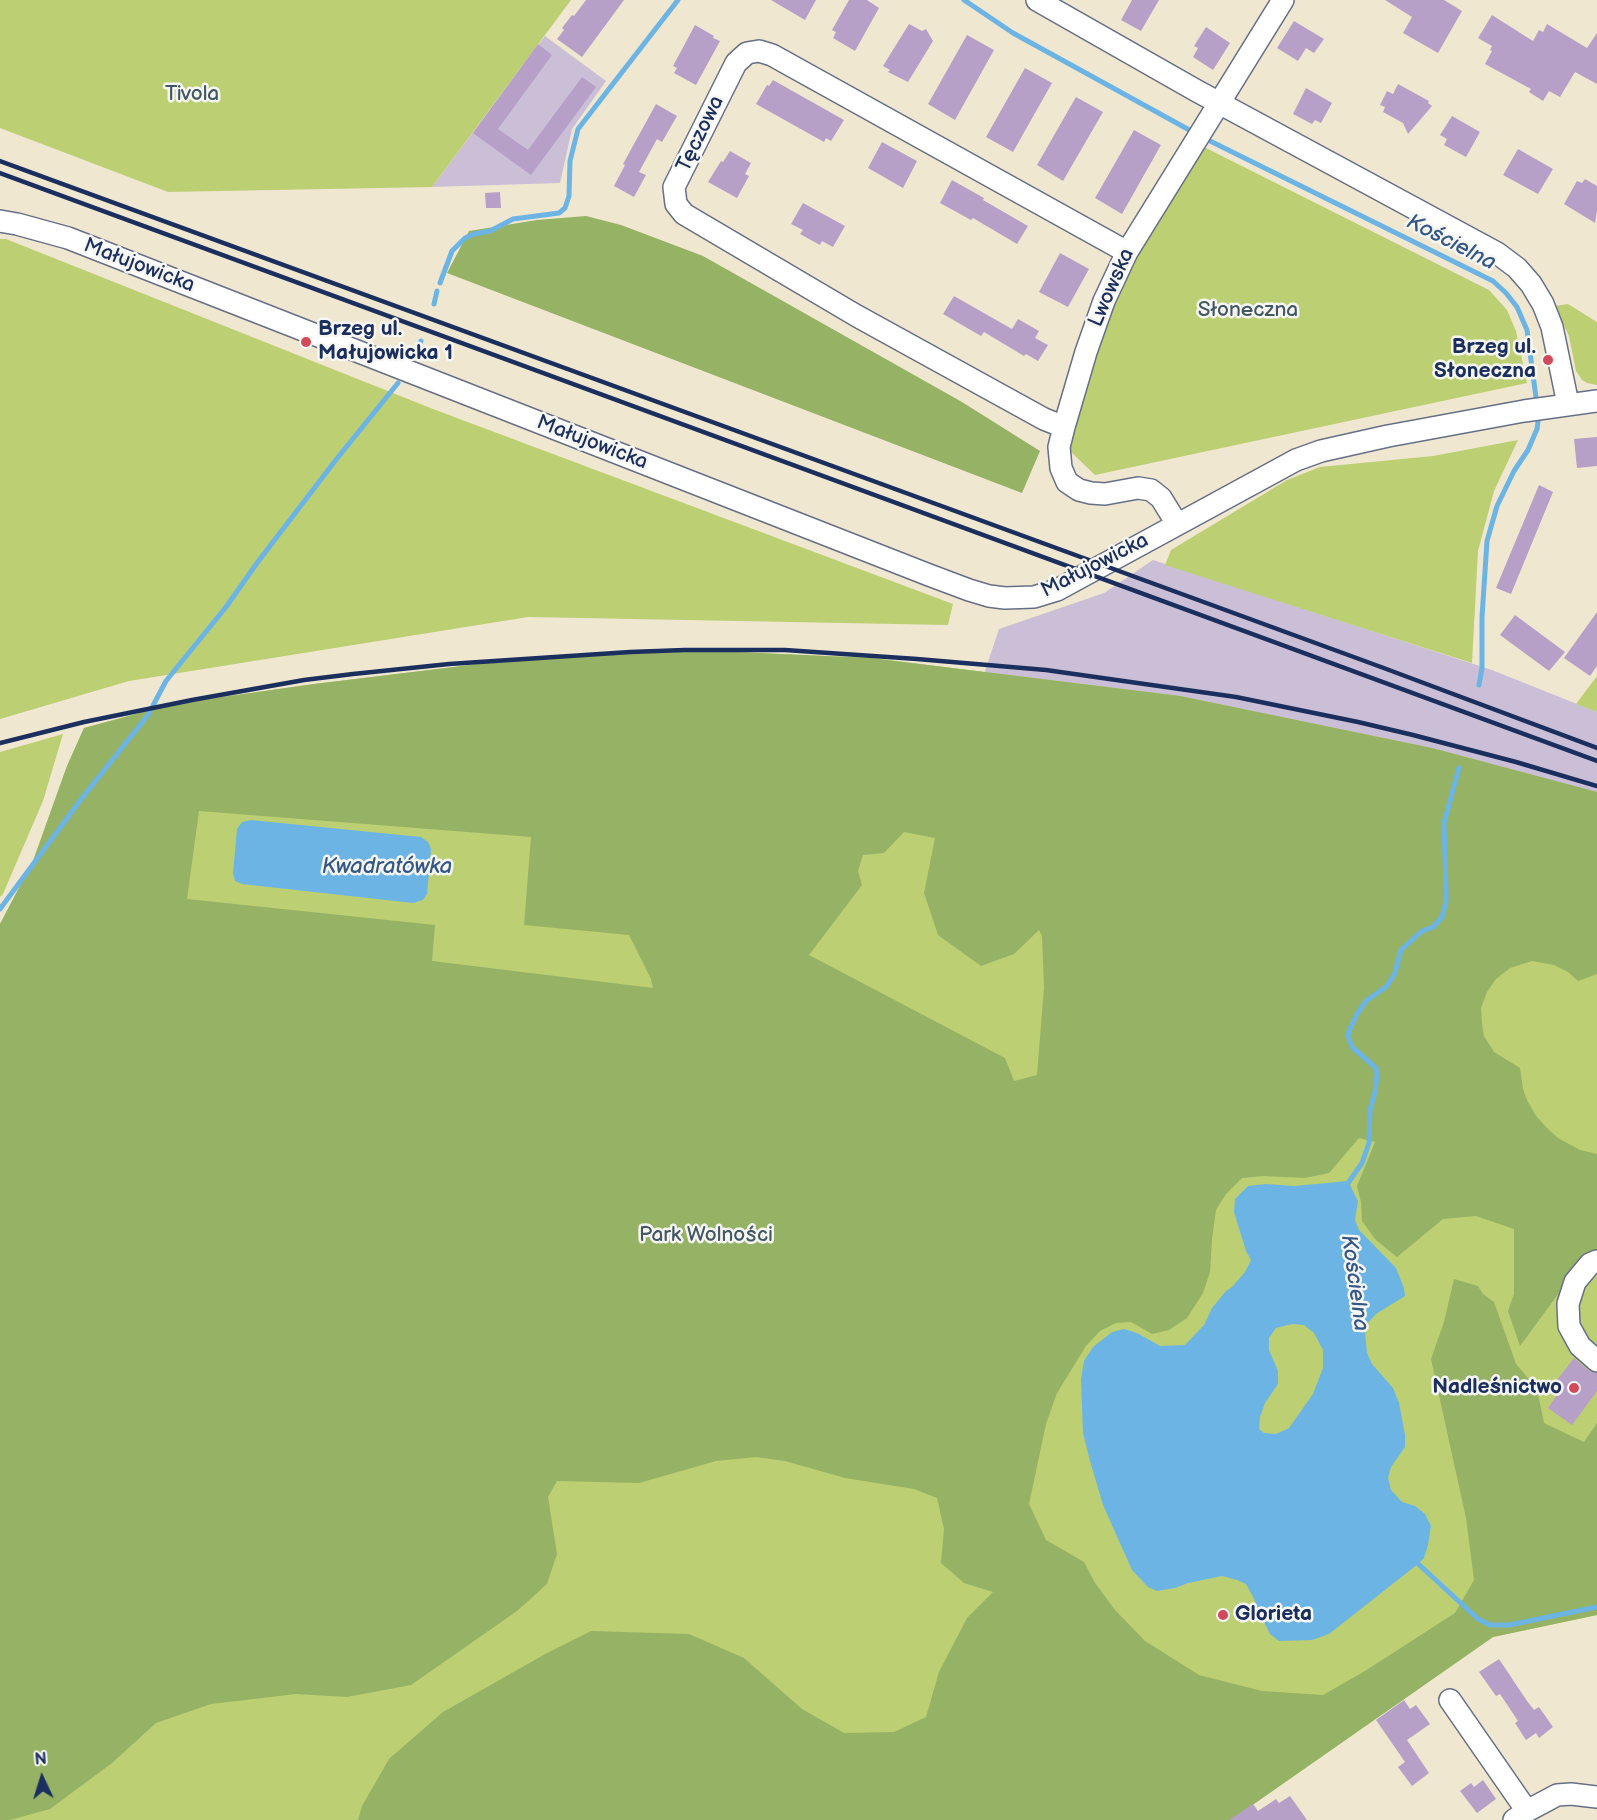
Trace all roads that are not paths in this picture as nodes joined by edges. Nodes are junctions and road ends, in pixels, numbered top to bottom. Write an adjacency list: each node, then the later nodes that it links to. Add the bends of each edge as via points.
1 (1037, 0): 3 (street)
2 (1283, 0): 3 (street, Lwowska)
3 (1219, 102): 5 (street, Lwowska); 7 (street, via 1497,253 1517,268 1543,304 1552,327)
4 (0, 221): 9 (street, Małujowicka, via 68,238 989,596 1023,599 1057,590)
5 (1127, 252): 8 (street, Lwowska, via 1089,342); 8 (street, Tęczowa, via 759,51 747,53 736,63 674,187 676,204 684,214 867,321)
6 (1597, 401): 7 (street, Małujowicka)
7 (1558, 406): 9 (street, Małujowicka, via 1322,451 1296,460)
8 (1064, 427): 9 (street, Lwowska, via 1060,456 1067,482 1091,494 1151,490 1161,498)
9 (1177, 524)
10 (1597, 1261): 11 (street, via 1575,1282 1568,1304 1569,1326 1580,1347)
11 (1597, 1361)
12 (1450, 1700): 14 (street)
13 (1597, 1797): 14 (street, via 1557,1795)
14 (1520, 1815)

